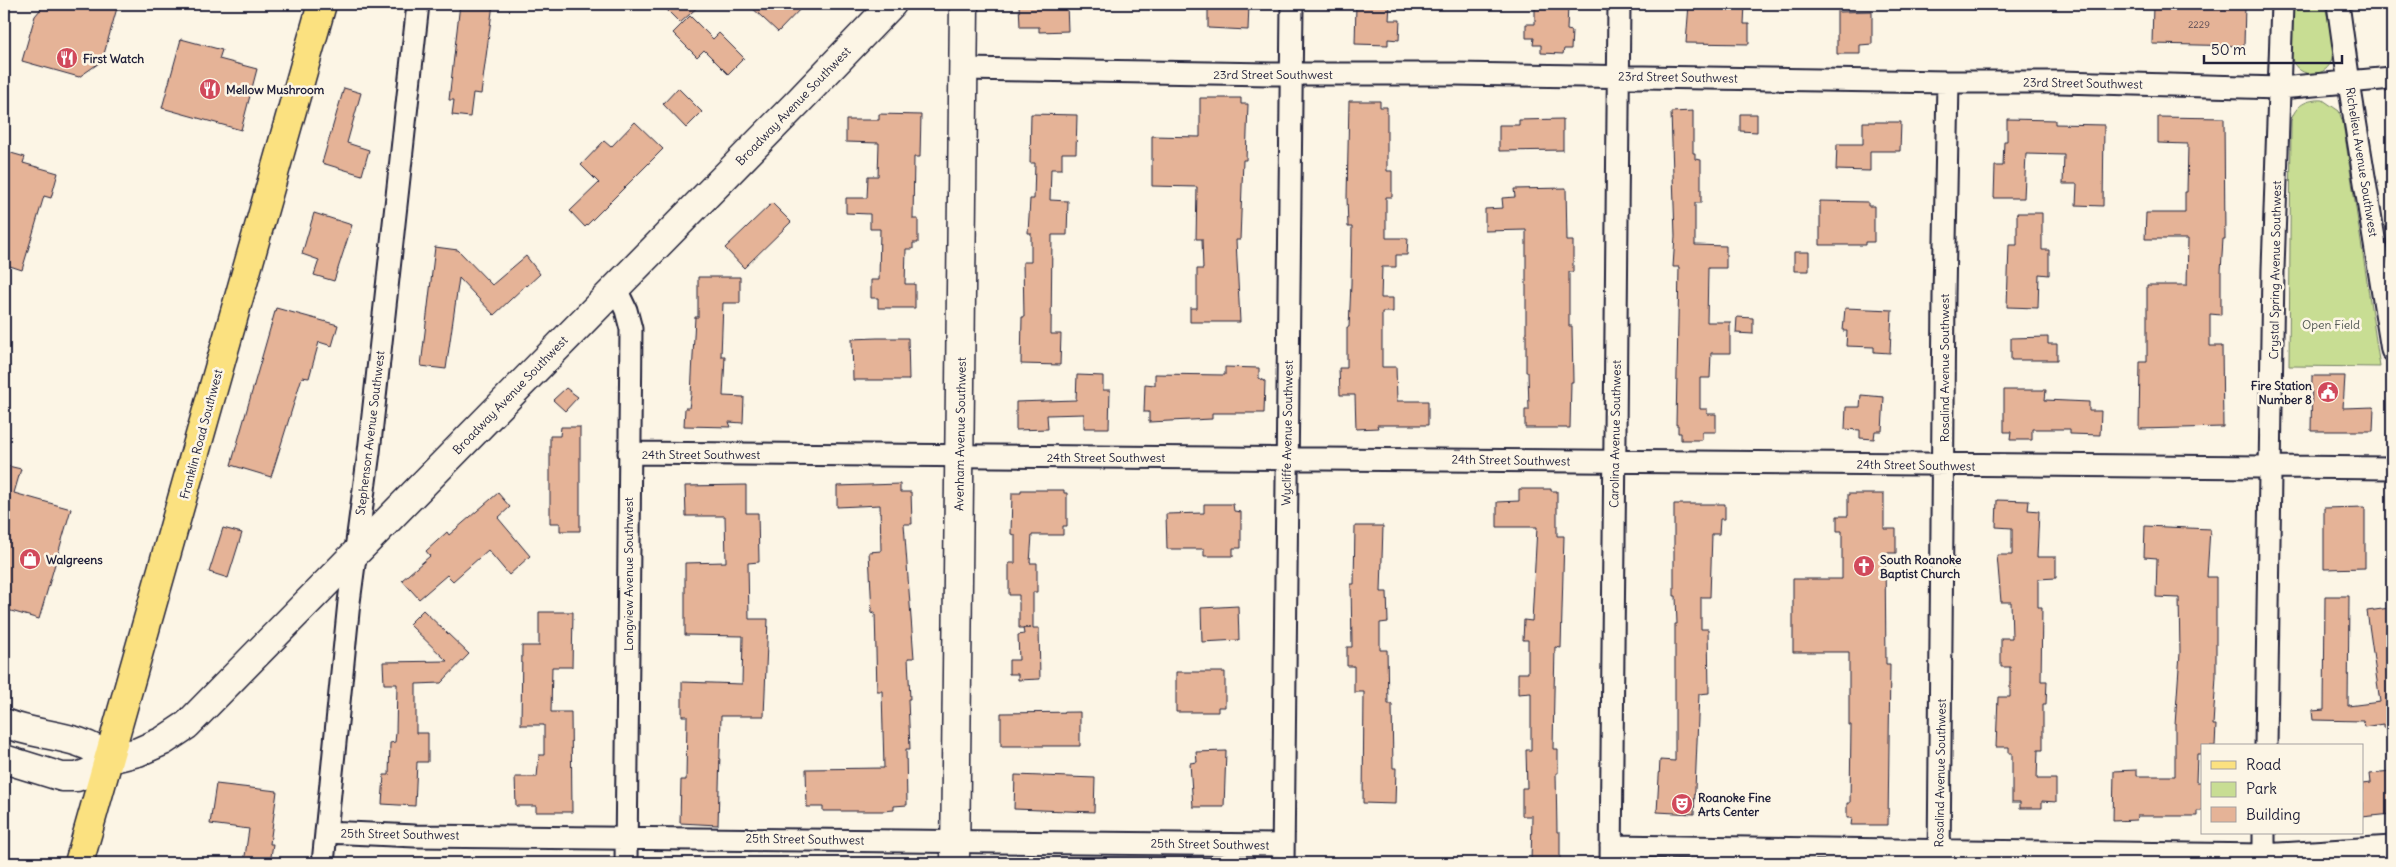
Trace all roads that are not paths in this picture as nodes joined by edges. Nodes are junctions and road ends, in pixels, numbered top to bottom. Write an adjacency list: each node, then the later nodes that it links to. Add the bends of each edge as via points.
1 (322, 4): 29 (main road, Franklin Road Southwest)
2 (418, 4): 25 (street, Stephenson Avenue Southwest)
3 (892, 4): 16 (street, Broadway Avenue Southwest)
4 (964, 4): 9 (street, Avenham Avenue Southwest)
5 (1292, 4): 10 (street, Wycliffe Avenue Southwest)
6 (1619, 4): 11 (street, Carolina Avenue Southwest)
7 (2282, 4): 15 (street, Crystal Spring Avenue Southwest)
8 (2338, 4): 14 (street, Richelieu Avenue Southwest)
9 (963, 69): 10 (street, 23rd Street Southwest); 19 (street, Avenham Avenue Southwest)
10 (1291, 74): 11 (street, 23rd Street Southwest); 20 (street, Wycliffe Avenue Southwest)
11 (1618, 76): 13 (street, 23rd Street Southwest); 21 (street, Carolina Avenue Southwest)
12 (2392, 78): 14 (street, 23rd Street Southwest)
13 (1948, 82): 15 (street, 23rd Street Southwest); 22 (street, Rosalind Avenue Southwest)
14 (2349, 83): 15 (street, 23rd Street Southwest); 17 (street, Richelieu Avenue Southwest)
15 (2280, 88): 23 (street, Crystal Spring Avenue Southwest, via 2273,269)
16 (615, 288): 18 (street, Longview Avenue Southwest, via 631,329); 25 (street, Broadway Avenue Southwest)
17 (2392, 350)
18 (629, 453): 19 (street, 24th Street Southwest); 32 (street, Longview Avenue Southwest)
19 (960, 456): 20 (street, 24th Street Southwest); 34 (street, Avenham Avenue Southwest)
20 (1287, 458): 21 (street, 24th Street Southwest); 35 (street, Wycliffe Avenue Southwest)
21 (1615, 462): 22 (street, 24th Street Southwest); 36 (street, Carolina Avenue Southwest)
22 (1943, 465): 23 (street, 24th Street Southwest); 37 (street, Rosalind Avenue Southwest)
23 (2272, 468): 24 (street, 24th Street Southwest); 27 (street, Crystal Spring Avenue Southwest)
24 (2392, 468)
25 (356, 554): 29 (street, Broadway Avenue Southwest, via 187,725 138,752); 30 (street, Stephenson Avenue Southwest)
26 (4, 723): 29 (street, via 80,741 97,748)
27 (2266, 744)
28 (4, 759): 29 (street, Broadway Avenue Southwest, via 62,777 90,774)
29 (110, 760): 39 (main road, Franklin Road Southwest)
30 (326, 832): 32 (street, 25th Street Southwest); 40 (street, Stephenson Avenue Southwest)
31 (2264, 834): 38 (street)
32 (626, 838): 34 (street, 25th Street Southwest); 41 (street, Longview Avenue Southwest)
33 (2392, 848): 38 (street)
34 (956, 852): 35 (street, 25th Street Southwest)
35 (1283, 854)
36 (1611, 855): 37 (street, via 1838,851)
37 (1939, 857): 38 (street)
38 (2264, 859)
39 (79, 863)
40 (323, 863)
41 (626, 863)

